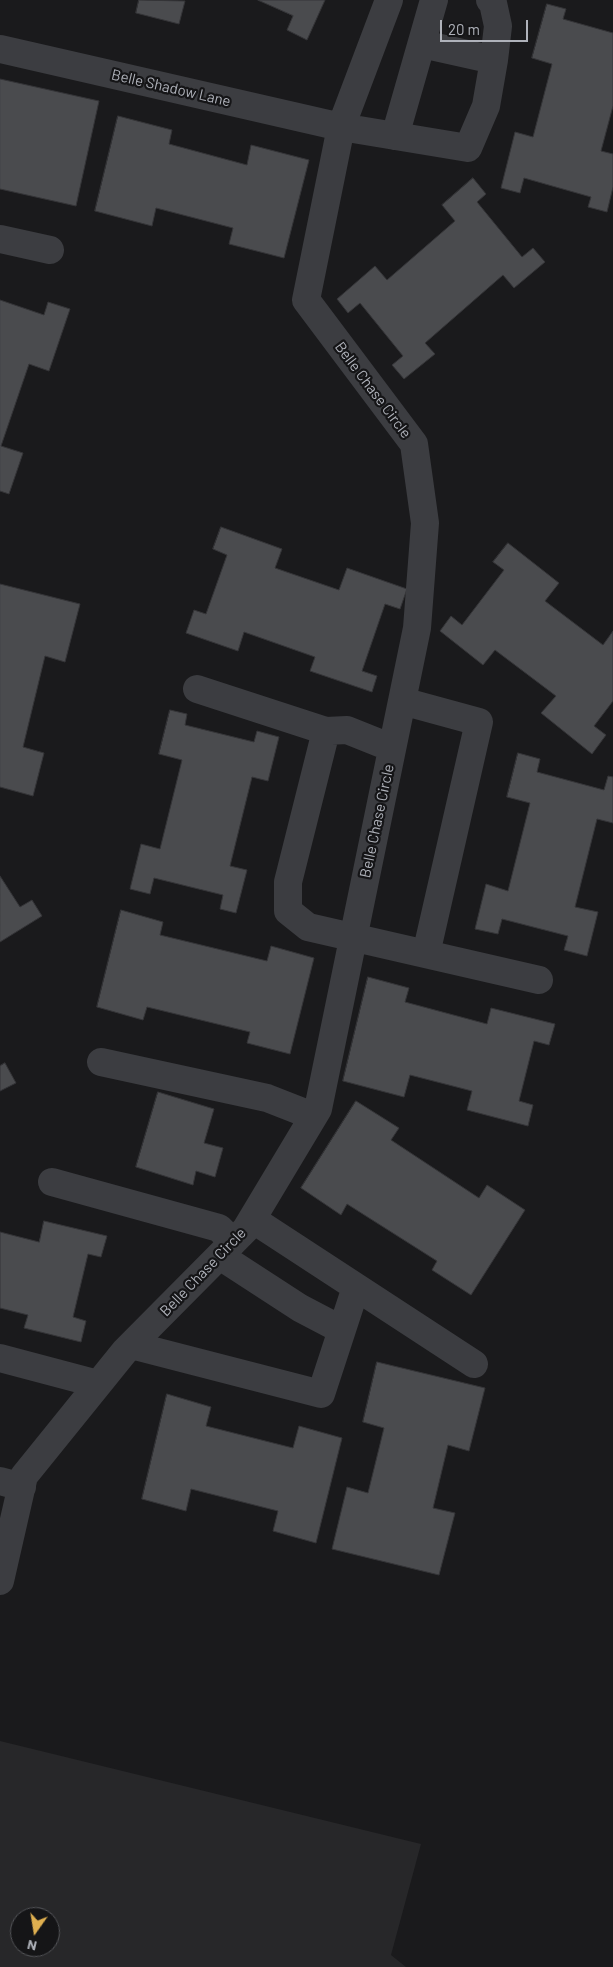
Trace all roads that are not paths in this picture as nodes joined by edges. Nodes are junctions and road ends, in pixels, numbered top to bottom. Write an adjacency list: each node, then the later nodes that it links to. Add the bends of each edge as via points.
1 (389, 0): 7 (street, Belle Chase Circle)
2 (434, 0): 4 (street)
3 (490, 0): 6 (street, via 498,26)
4 (422, 44): 6 (street); 8 (street)
5 (0, 49): 7 (street, Belle Shadow Lane)
6 (494, 60): 8 (street, Belle Shadow Lane, via 486,106 468,148)
7 (342, 128): 8 (street, Belle Shadow Lane); 12 (street, Belle Chase Circle, via 306,300 414,444 424,523 417,628)
8 (395, 136)
9 (0, 239): 10 (street)
10 (50, 250)
11 (197, 689): 13 (street)
12 (402, 701): 14 (street, Belle Chase Circle); 16 (street, via 479,722)
13 (326, 731): 14 (street, via 347,730); 15 (street, via 288,882 288,911 308,927)
14 (392, 748): 15 (street, Belle Chase Circle)
15 (353, 937): 16 (street); 19 (street, Belle Chase Circle, via 318,1109)
16 (426, 954): 17 (street)
17 (540, 980)
18 (101, 1062): 19 (street, via 267,1098)
19 (313, 1116): 21 (street, Belle Chase Circle)
20 (52, 1182): 22 (street, via 219,1228)
21 (252, 1219): 22 (street, Belle Chase Circle); 23 (street)
22 (226, 1249): 24 (street, via 300,1308); 25 (street, Belle Chase Circle)
23 (356, 1287): 24 (street); 27 (street)
24 (342, 1330): 25 (street, via 321,1394)
25 (131, 1345): 28 (street, Belle Chase Circle)
26 (0, 1358): 28 (street)
27 (474, 1364)
28 (98, 1384): 29 (street, Belle Chase Circle, via 24,1476)
29 (11, 1484): 30 (street, Belle Chase Circle)
30 (0, 1581)

